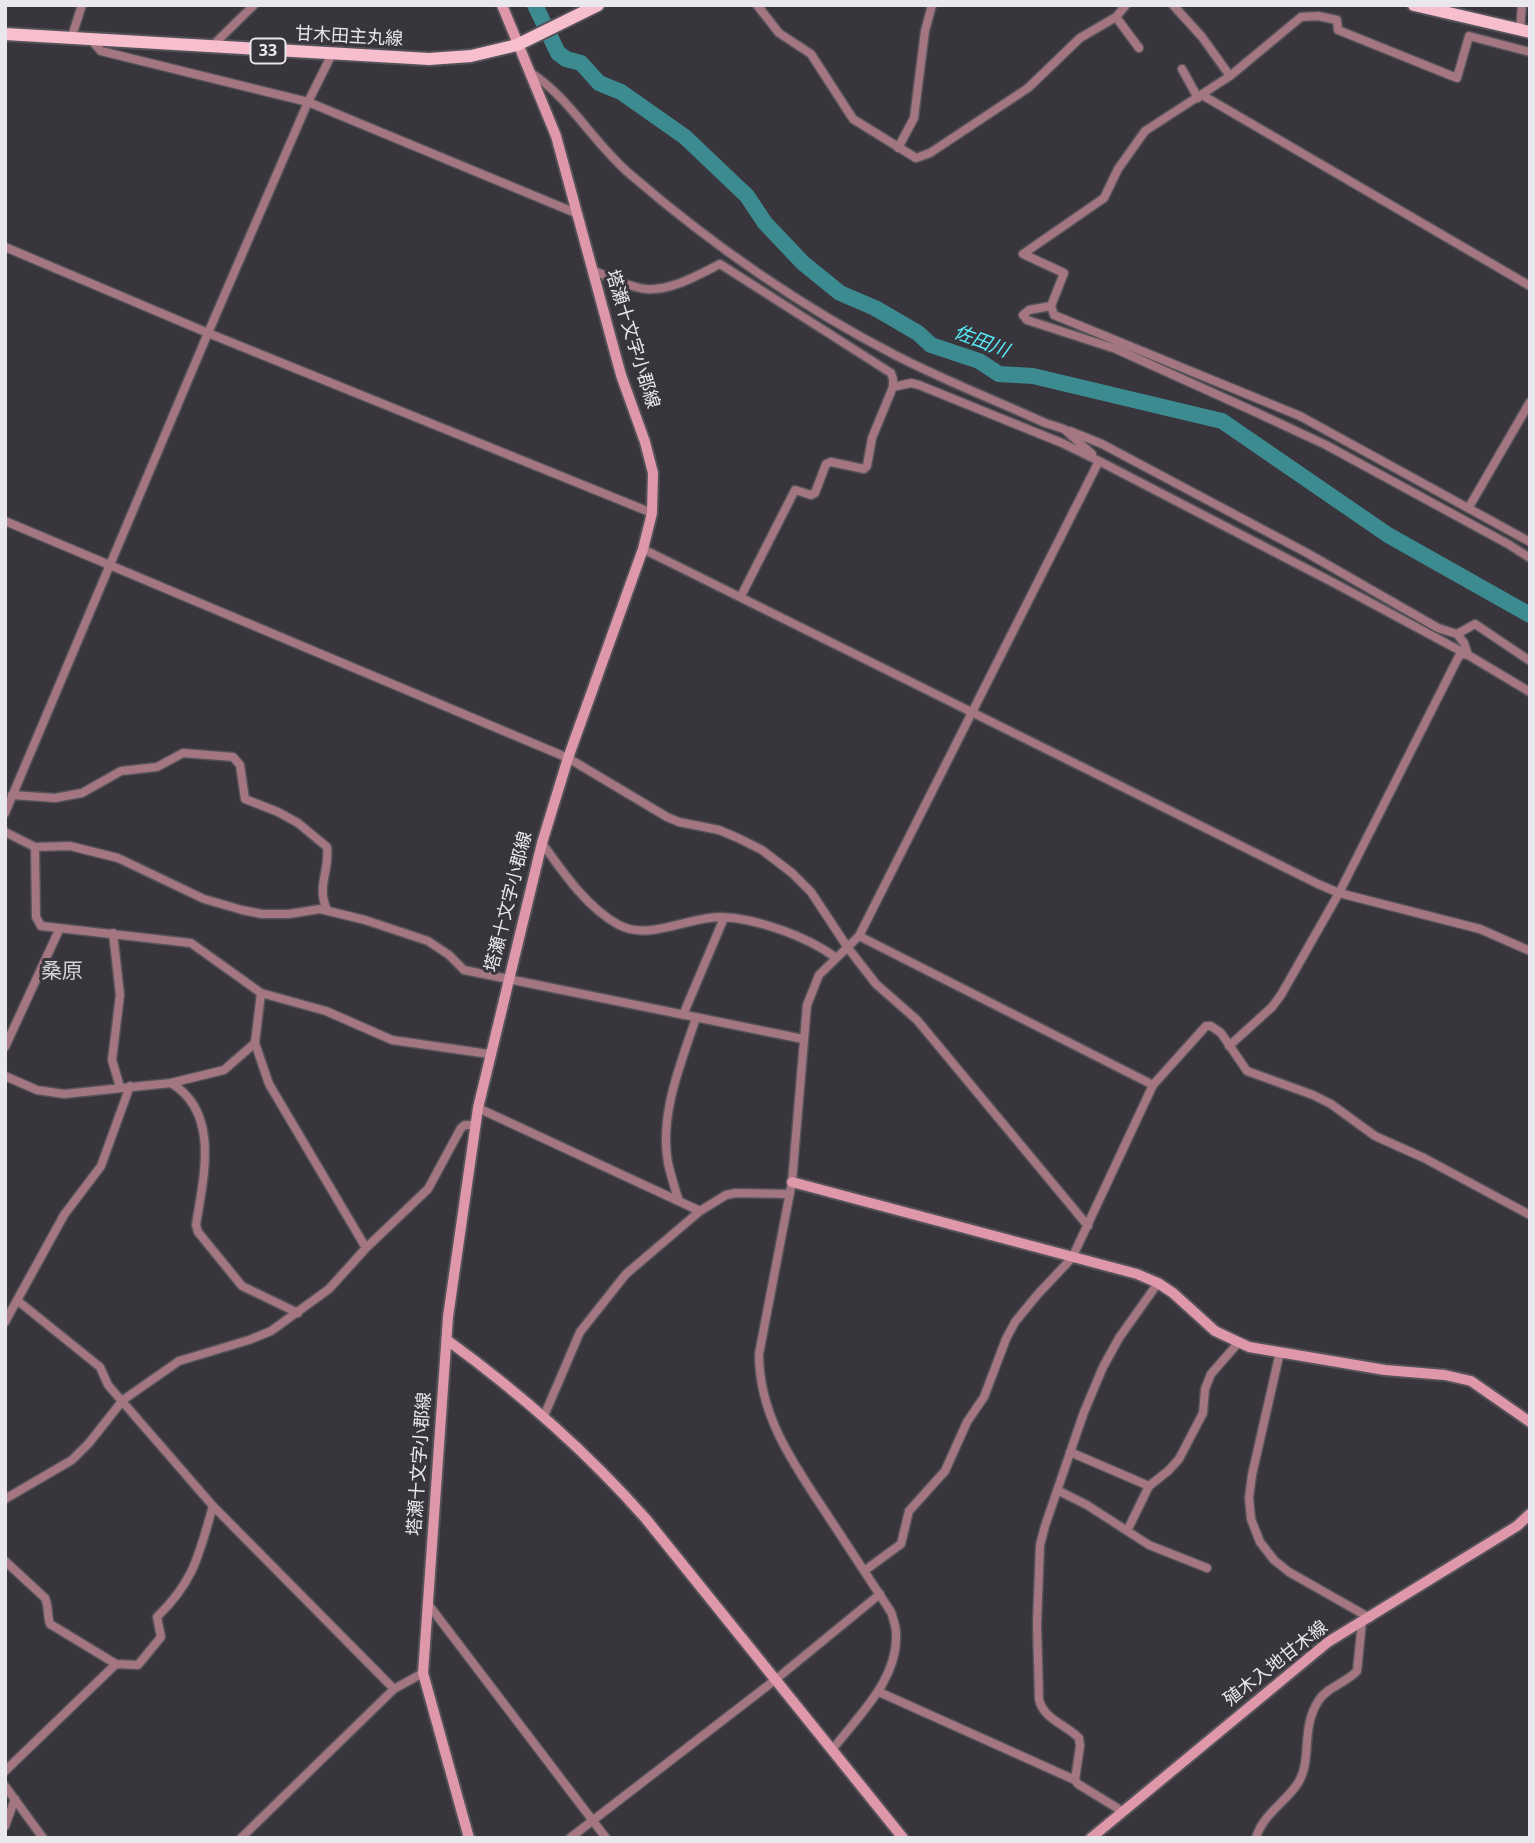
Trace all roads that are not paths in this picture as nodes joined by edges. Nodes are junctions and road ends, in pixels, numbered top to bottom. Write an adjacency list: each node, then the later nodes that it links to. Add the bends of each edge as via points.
1 (82, 5): 14 (street)
2 (254, 5): 17 (street)
3 (502, 5): 16 (main road, 塔瀬十文字小郡線)
4 (598, 5): 16 (main road, 甘木田主丸線 / 33)
5 (757, 5): 26 (street, via 779,33 811,54 853,119)
6 (932, 5): 26 (street, via 914,118)
7 (1126, 5): 11 (street)
8 (1174, 5): 23 (street)
9 (1413, 5): 12 (main road)
10 (1522, 5): 12 (street)
11 (1116, 16): 18 (street); 26 (street, via 1080,38 1028,88 930,153 916,158)
12 (1525, 31)
13 (5, 34): 14 (main road, 甘木田主丸線 / 33)
14 (71, 39): 15 (main road, 甘木田主丸線 / 33)
15 (91, 40): 17 (main road, 甘木田主丸線 / 33); 25 (street, via 101,51)
16 (523, 42): 20 (main road, 甘木田主丸線 / 33, via 471,56 429,59); 22 (main road, 塔瀬十文字小郡線)
17 (211, 47): 20 (main road, 甘木田主丸線 / 33)
18 (1139, 48)
19 (1530, 52): 23 (street, via 1469,36 1457,78 1338,30 1337,20 1318,16 1301,18)
20 (332, 54): 25 (street)
21 (1182, 69): 24 (street)
22 (530, 72): 27 (main road, 塔瀬十文字小郡線, via 556,136); 35 (street, via 549,84 629,173 747,265 897,356)
23 (1230, 76): 24 (street)
24 (1200, 97): 30 (street); 31 (street, via 1145,131 1104,198 1023,251 1064,273)
25 (308, 102): 27 (street); 32 (street)
26 (898, 148)
27 (578, 214): 29 (main road, 塔瀬十文字小郡線)
28 (5, 247): 32 (street)
29 (592, 270): 33 (street, via 645,289 692,279 720,264 891,373); 38 (main road, 塔瀬十文字小郡線, via 653,474)
30 (1530, 286)
31 (1051, 306): 37 (street, via 1054,315 1300,416); 42 (street, via 1023,315 1116,349 1326,445)
32 (208, 332): 38 (street); 43 (street)
33 (893, 387): 36 (street, via 919,385); 44 (street, via 872,438 867,466 831,462 826,464 815,493 795,490)
34 (1530, 402): 37 (street)
35 (1064, 429): 36 (street); 45 (street, via 1102,444 1438,628)
36 (1099, 461): 46 (street); 49 (street)
37 (1469, 507): 40 (street)
38 (652, 513): 41 (main road, 塔瀬十文字小郡線)
39 (5, 521): 43 (street)
40 (1530, 542)
41 (643, 549): 44 (street); 50 (main road, 塔瀬十文字小郡線)
42 (1530, 558)
43 (110, 565): 50 (street); 51 (street)
44 (741, 596): 49 (street)
45 (1457, 634): 46 (street); 47 (street, via 1475,624)
46 (1468, 655): 48 (street); 56 (street, via 1460,654)
47 (1530, 662)
48 (1530, 691)
49 (974, 713): 56 (street); 61 (street)
50 (568, 758): 54 (main road, 塔瀬十文字小郡線); 62 (street, via 667,817 719,831 762,850 811,892)
51 (12, 795): 52 (street); 57 (street, via 55,798 82,793 121,771 156,767 183,753 233,757 240,765 245,799 298,823 327,847 321,893)
52 (5, 813)
53 (5, 832): 55 (street)
54 (542, 843): 58 (street, via 569,880 619,925 649,930); 65 (main road, 塔瀬十文字小郡線)
55 (35, 847): 57 (street, via 70,846 118,858 204,899 242,910 277,915); 59 (street, via 36,917 41,926)
56 (1339, 893): 63 (street, via 1480,929); 71 (street, via 1281,995)
57 (327, 910): 65 (street, via 410,934 439,948 464,970)
58 (724, 918): 64 (street, via 742,919 804,939); 67 (street)
59 (60, 930): 60 (street); 72 (street)
60 (113, 933): 66 (street, via 191,943); 78 (street, via 120,995 112,1060)
61 (859, 936): 62 (street); 76 (street)
62 (848, 948): 64 (street); 86 (street, via 876,984 917,1020)
63 (1530, 951)
64 (835, 957): 69 (street, via 813,986)
65 (507, 980): 67 (street); 73 (main road, 塔瀬十文字小郡線)
66 (261, 993): 70 (street); 73 (street, via 326,1011 392,1040)
67 (683, 1015): 68 (street)
68 (696, 1018): 69 (street); 83 (street, via 676,1079 667,1127 668,1162)
69 (803, 1039): 81 (street)
70 (255, 1042): 75 (street, via 224,1070); 87 (street, via 269,1084)
71 (1229, 1046): 76 (street, via 1221,1033 1206,1026); 85 (street, via 1247,1070 1313,1094 1375,1136)
72 (5, 1048)
73 (489, 1054): 79 (main road, 塔瀬十文字小郡線)
74 (5, 1076): 78 (street, via 54,1093)
75 (171, 1083): 77 (street); 91 (street, via 190,1102 204,1133 198,1232 242,1286)
76 (1153, 1085): 86 (street)
77 (130, 1086): 78 (street); 90 (street, via 102,1166 64,1215)
78 (120, 1087)
79 (478, 1108): 80 (main road, 塔瀬十文字小郡線); 83 (street)
80 (475, 1125): 87 (street, via 461,1128 428,1189); 93 (main road, 塔瀬十文字小郡線)
81 (792, 1182): 82 (street); 88 (main road)
82 (790, 1194): 84 (street, via 736,1193); 108 (street, via 759,1354 764,1399 790,1458)
83 (679, 1201): 84 (street)
84 (700, 1211): 97 (street, via 626,1274 580,1332)
85 (1530, 1215)
86 (1088, 1226): 88 (street)
87 (366, 1248): 91 (street, via 329,1289)
88 (1072, 1258): 89 (main road); 108 (street, via 1015,1322 984,1397 945,1471 909,1511 901,1544)
89 (1158, 1283): 94 (main road, via 1215,1331); 99 (street, via 1103,1367)
90 (18, 1301): 92 (street); 96 (street, via 100,1367 108,1385)
91 (298, 1313): 96 (street, via 249,1340 179,1361)
92 (5, 1322)
93 (447, 1340): 97 (main road); 110 (main road, 塔瀬十文字小郡線)
94 (1239, 1342): 95 (main road); 100 (street, via 1208,1379 1203,1413 1179,1459)
95 (1280, 1352): 98 (main road, via 1471,1381); 111 (street, via 1252,1475 1251,1519 1274,1560)
96 (123, 1400): 102 (street, via 72,1460); 103 (street)
97 (544, 1416): 114 (main road, via 630,1500)
98 (1530, 1422)
99 (1070, 1452): 100 (street); 101 (street)
100 (1149, 1486): 105 (street)
101 (1057, 1490): 105 (street); 119 (street, via 1040,1545 1038,1699 1046,1714 1079,1738)
102 (5, 1499)
103 (213, 1506): 112 (street, via 193,1571 157,1617 161,1637 138,1665); 115 (street)
104 (1530, 1514): 111 (main road, 殖木入地甘木線)
105 (1127, 1531): 107 (street)
106 (5, 1561): 112 (street, via 45,1598 50,1624)
107 (1207, 1568)
108 (864, 1571): 109 (street)
109 (880, 1594): 114 (street); 116 (street, via 897,1632)
110 (427, 1603): 113 (main road, 塔瀬十文字小郡線); 123 (street)
111 (1366, 1620): 122 (main road, 殖木入地甘木線, via 1328,1642); 132 (street, via 1357,1671 1321,1697 1309,1720 1298,1783 1262,1824)
112 (116, 1664): 118 (street)
113 (423, 1673): 115 (street); 127 (main road, 塔瀬十文字小郡線)
114 (775, 1680): 117 (main road); 123 (street)
115 (394, 1689): 126 (street)
116 (879, 1692): 117 (street); 119 (street)
117 (832, 1750): 130 (main road)
118 (5, 1771)
119 (1075, 1780): 122 (street)
120 (5, 1786): 121 (street)
121 (11, 1802): 124 (street); 125 (street)
122 (1122, 1811): 131 (main road, 殖木入地甘木線)
123 (591, 1820): 128 (street); 129 (street)
124 (5, 1826)
125 (43, 1838)
126 (240, 1838)
127 (469, 1838)
128 (570, 1838)
129 (606, 1838)
130 (903, 1838)
131 (1091, 1838)
132 (1256, 1838)

